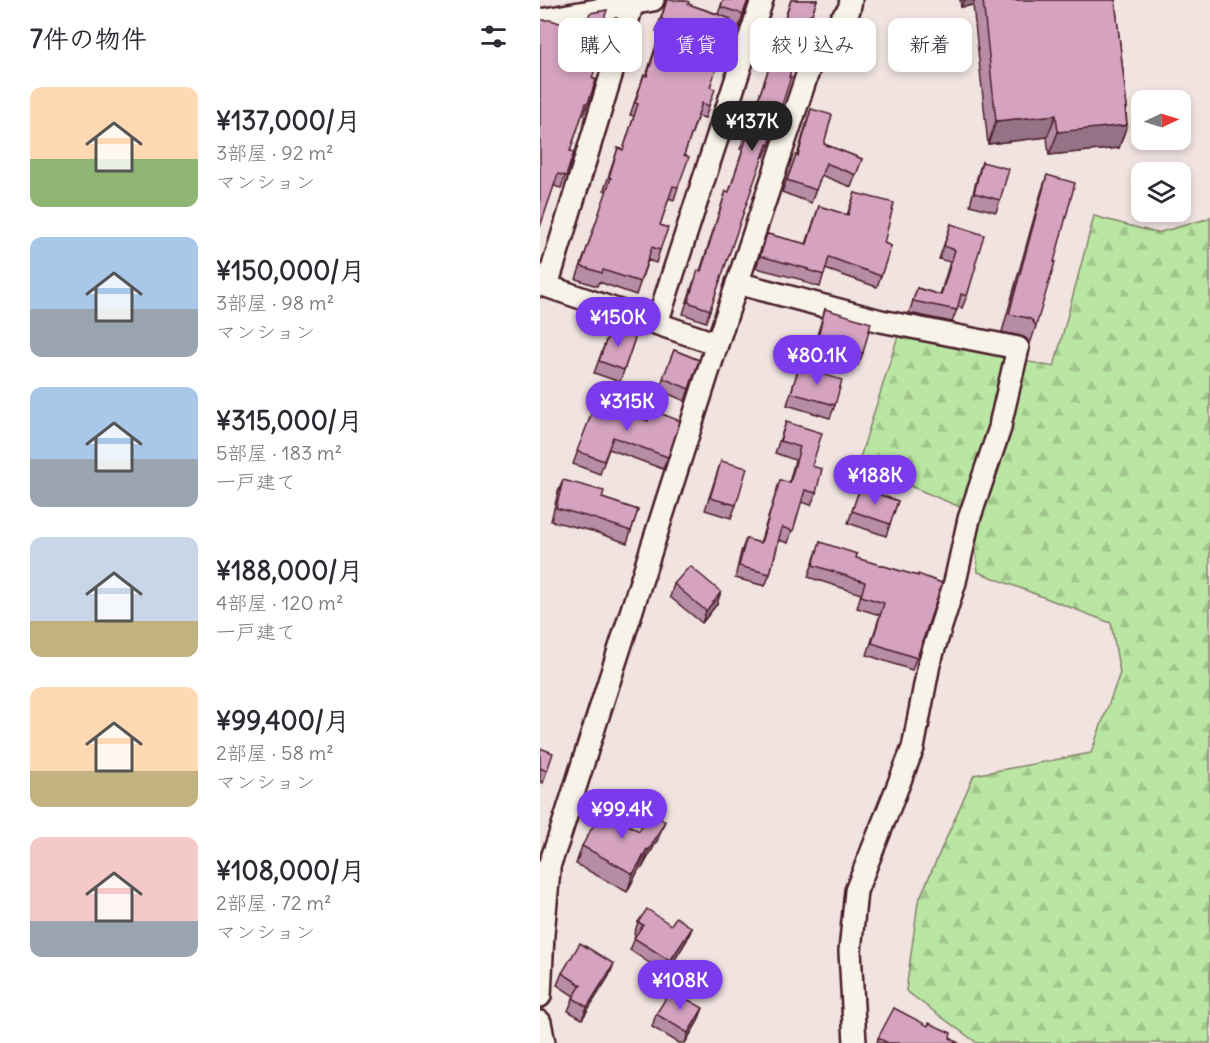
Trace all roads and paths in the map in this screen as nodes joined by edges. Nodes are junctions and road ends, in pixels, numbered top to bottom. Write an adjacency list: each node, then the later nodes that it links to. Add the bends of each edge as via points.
1 (762, 0): 7 (street)
2 (851, 0): 5 (street, via 849,10 816,48)
3 (643, 2): 4 (street); 6 (street)
4 (540, 20)
5 (737, 283): 8 (street); 14 (street, via 881,321 1018,348 1000,428 969,519 955,582 929,664 913,747 856,891 850,951)
6 (544, 285): 7 (street)
7 (657, 323): 8 (street)
8 (717, 344): 9 (street)
9 (549, 837): 10 (street)
10 (545, 875): 11 (street)
11 (540, 996)
12 (540, 1022): 13 (street)
13 (544, 1043)
14 (855, 1043)

